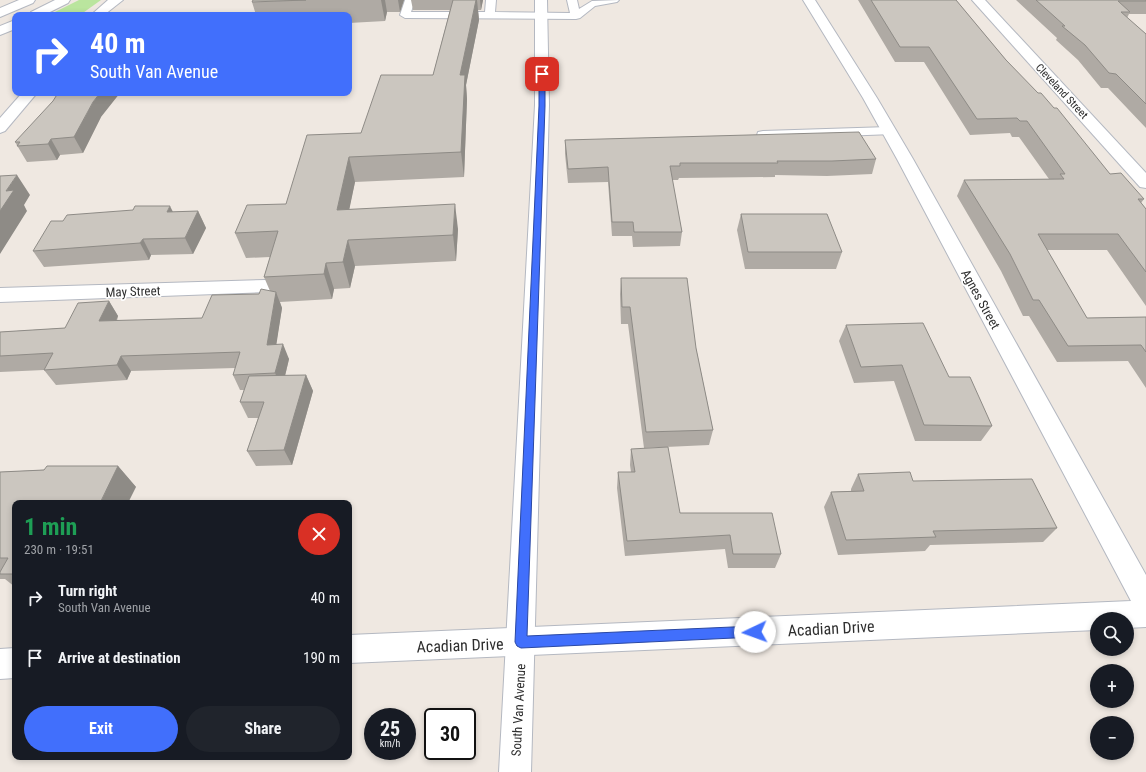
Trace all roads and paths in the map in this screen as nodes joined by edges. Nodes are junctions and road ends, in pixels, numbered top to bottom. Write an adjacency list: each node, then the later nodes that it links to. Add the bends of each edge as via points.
1 (29, 0): 10 (street)
2 (64, 0): 12 (street)
3 (117, 0): 13 (street)
4 (410, 0): 15 (lane, via 405,15)
5 (491, 0): 15 (lane)
6 (572, 0): 16 (lane)
7 (614, 0): 16 (lane, via 592,4)
8 (809, 0): 21 (street, Agnes Street)
9 (978, 0): 23 (street, Cleveland Street)
10 (18, 3): 14 (street)
11 (541, 8): 15 (lane); 16 (lane); 28 (street, South Van Avenue, via 542,106)
12 (41, 12)
13 (101, 12)
14 (0, 13)
15 (490, 16)
16 (576, 16)
17 (12, 25): 18 (street)
18 (0, 31)
19 (27, 96): 20 (street)
20 (0, 128)
21 (889, 131): 22 (lane); 26 (street, Agnes Street)
22 (754, 135)
23 (1146, 183)
24 (266, 286): 25 (street, May Street)
25 (0, 295)
26 (1146, 602)
27 (1146, 614): 28 (street, Acadian Drive)
28 (521, 642): 29 (street, Acadian Drive); 32 (street, South Van Avenue)
29 (352, 650)
30 (0, 664): 31 (street)
31 (12, 664)
32 (515, 772)

